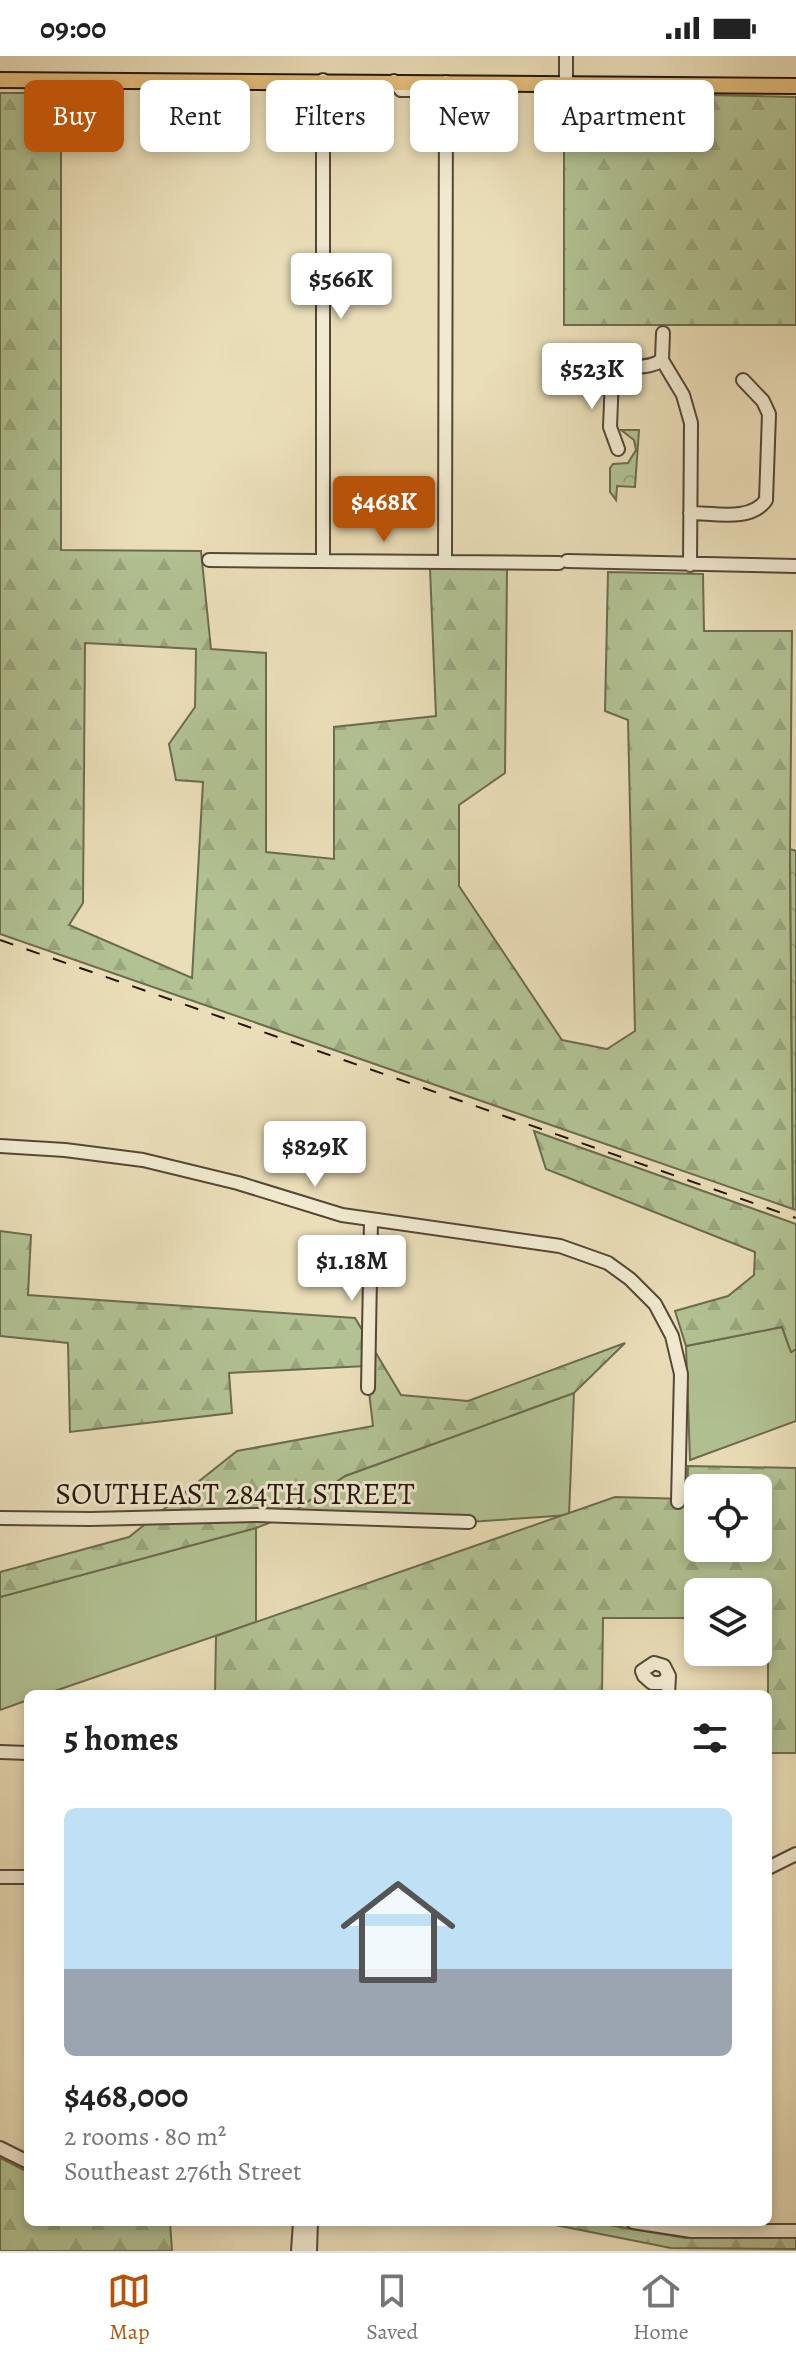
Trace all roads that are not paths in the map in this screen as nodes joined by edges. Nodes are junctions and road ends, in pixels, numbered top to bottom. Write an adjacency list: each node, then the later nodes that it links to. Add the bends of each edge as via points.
1 (566, 56): 4 (street)
2 (0, 80): 3 (main road)
3 (266, 80)
4 (566, 80)
5 (394, 81): 6 (main road); 9 (street, via 401,90)
6 (410, 81)
7 (714, 85): 8 (main road)
8 (796, 86)
9 (410, 90)
10 (323, 152): 18 (street)
11 (446, 152): 19 (street)
12 (663, 333): 13 (street)
13 (662, 360): 15 (street, via 615,373 610,427); 16 (street, via 688,405)
14 (743, 380): 16 (street, via 769,414 767,495 748,513)
15 (618, 449)
16 (690, 513): 20 (street)
17 (209, 560): 18 (street)
18 (323, 561): 19 (street)
19 (445, 562): 20 (street)
20 (690, 565): 21 (street)
21 (796, 566)
22 (0, 1146): 23 (street, via 143,1160)
23 (371, 1220): 24 (street); 25 (street, via 560,1246 617,1269 655,1304 679,1362)
24 (368, 1388)
25 (678, 1502)
26 (0, 1518): 27 (street, SOUTHEAST 284TH STREET, via 257,1515)
27 (469, 1522)
28 (669, 1676): 29 (street)
29 (668, 1690)
30 (0, 1752): 31 (street)
31 (24, 1753)
32 (796, 1854): 33 (street)
33 (772, 1866)
34 (0, 1877): 35 (street)
35 (24, 1877)
36 (0, 2148): 37 (street)
37 (24, 2160)
38 (300, 2226): 42 (street)
39 (311, 2226): 43 (street)
40 (659, 2226): 41 (street)
41 (796, 2231)
42 (298, 2251)
43 (310, 2251)

